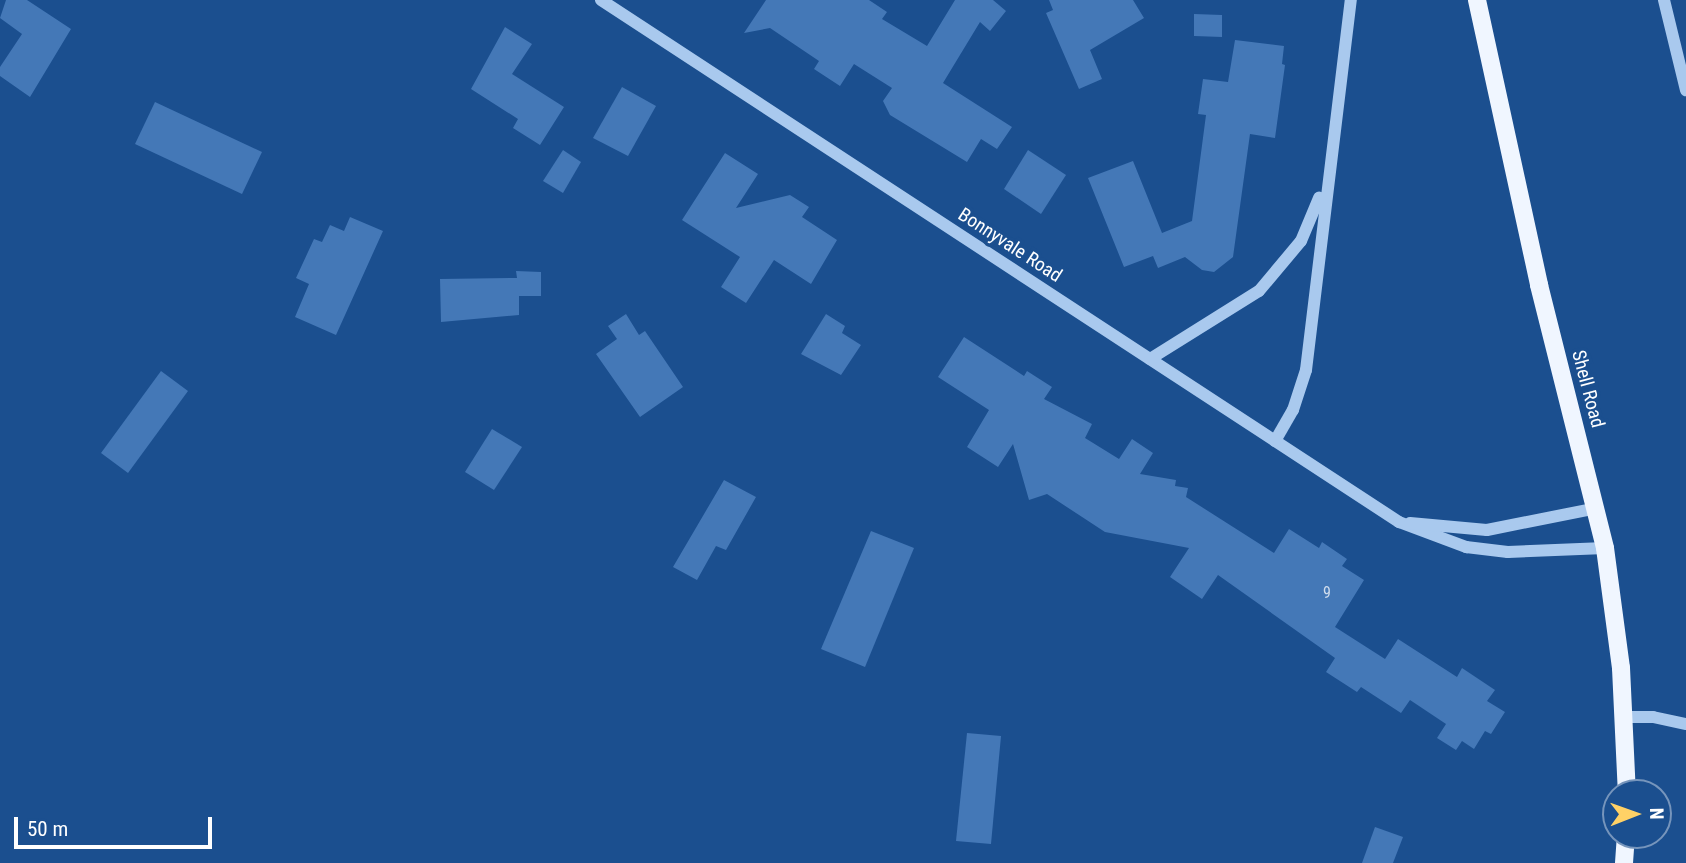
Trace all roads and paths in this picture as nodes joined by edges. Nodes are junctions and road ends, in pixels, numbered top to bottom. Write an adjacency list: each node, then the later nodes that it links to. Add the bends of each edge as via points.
1 (601, 0): 7 (street, Bonnyvale Road)
2 (1351, 0): 6 (street)
3 (1477, 0): 9 (main road, Shell Road, via 1539,285)
4 (1664, 0): 5 (street)
5 (1686, 90)
6 (1326, 179): 7 (street, via 1301,241 1282,268 1259,291); 8 (street, via 1306,370 1293,410)
7 (1150, 359): 8 (street, Bonnyvale Road)
8 (1275, 441): 10 (street, Bonnyvale Road)
9 (1597, 508): 10 (street, Bonnyvale Road, via 1487,530); 11 (main road, Shell Road)
10 (1399, 522): 11 (street, Bonnyvale Road, via 1466,547 1508,552)
11 (1605, 548): 12 (main road, Shell Road)
12 (1626, 717): 13 (street); 14 (main road, Shell Road)
13 (1686, 724)
14 (1627, 779)

